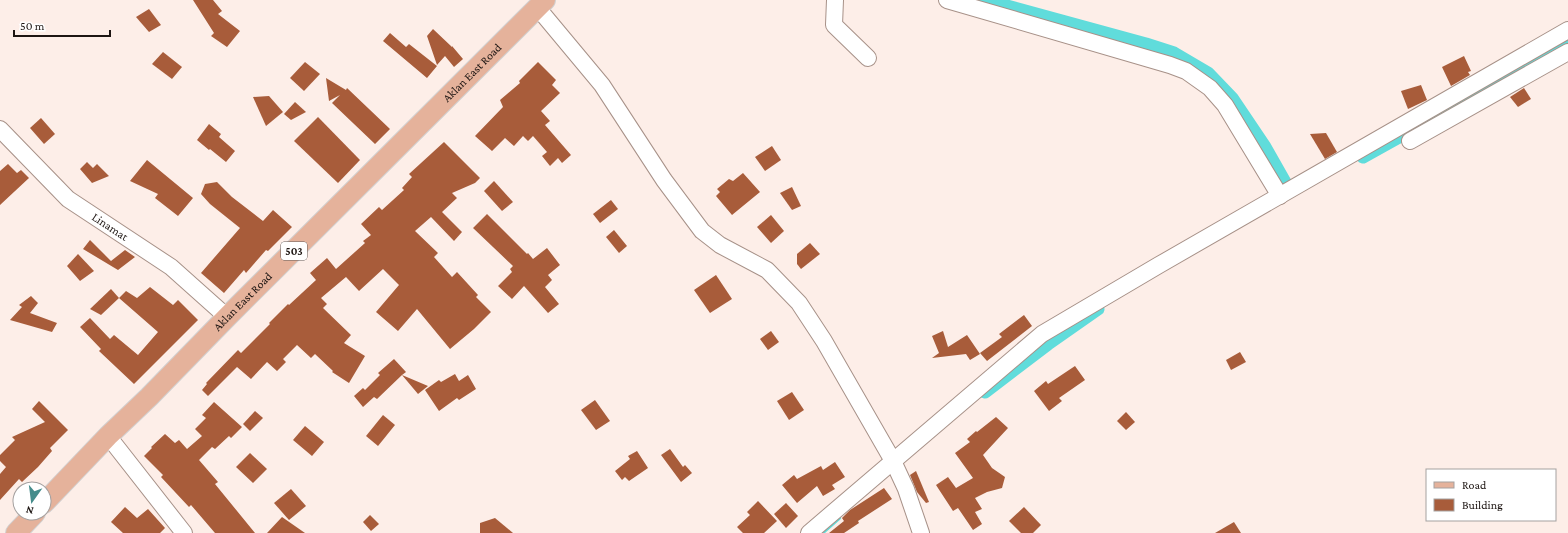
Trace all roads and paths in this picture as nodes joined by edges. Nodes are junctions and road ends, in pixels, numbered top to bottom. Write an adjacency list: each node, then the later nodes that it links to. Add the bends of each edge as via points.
1 (835, 0): 6 (street, via 834,25)
2 (947, 0): 9 (street, via 1163,62 1186,71 1210,88 1225,105)
3 (542, 2): 10 (main road, Aklan East Road / 503); 12 (street, via 702,231 720,245 767,270 799,303 824,341)
4 (1568, 30): 9 (street)
5 (1568, 52): 8 (street)
6 (868, 58)
7 (0, 129): 10 (street, Linamat, via 68,198 171,267)
8 (1410, 141)
9 (1280, 196): 12 (street, via 1042,334)
10 (227, 317): 11 (main road, Aklan East Road / 503)
11 (108, 436): 13 (main road, Aklan East Road / 503); 16 (street)
12 (893, 461): 17 (street); 18 (street)
13 (52, 495)
14 (27, 521): 15 (main road)
15 (16, 533)
16 (184, 533)
17 (809, 533)
18 (921, 533)

